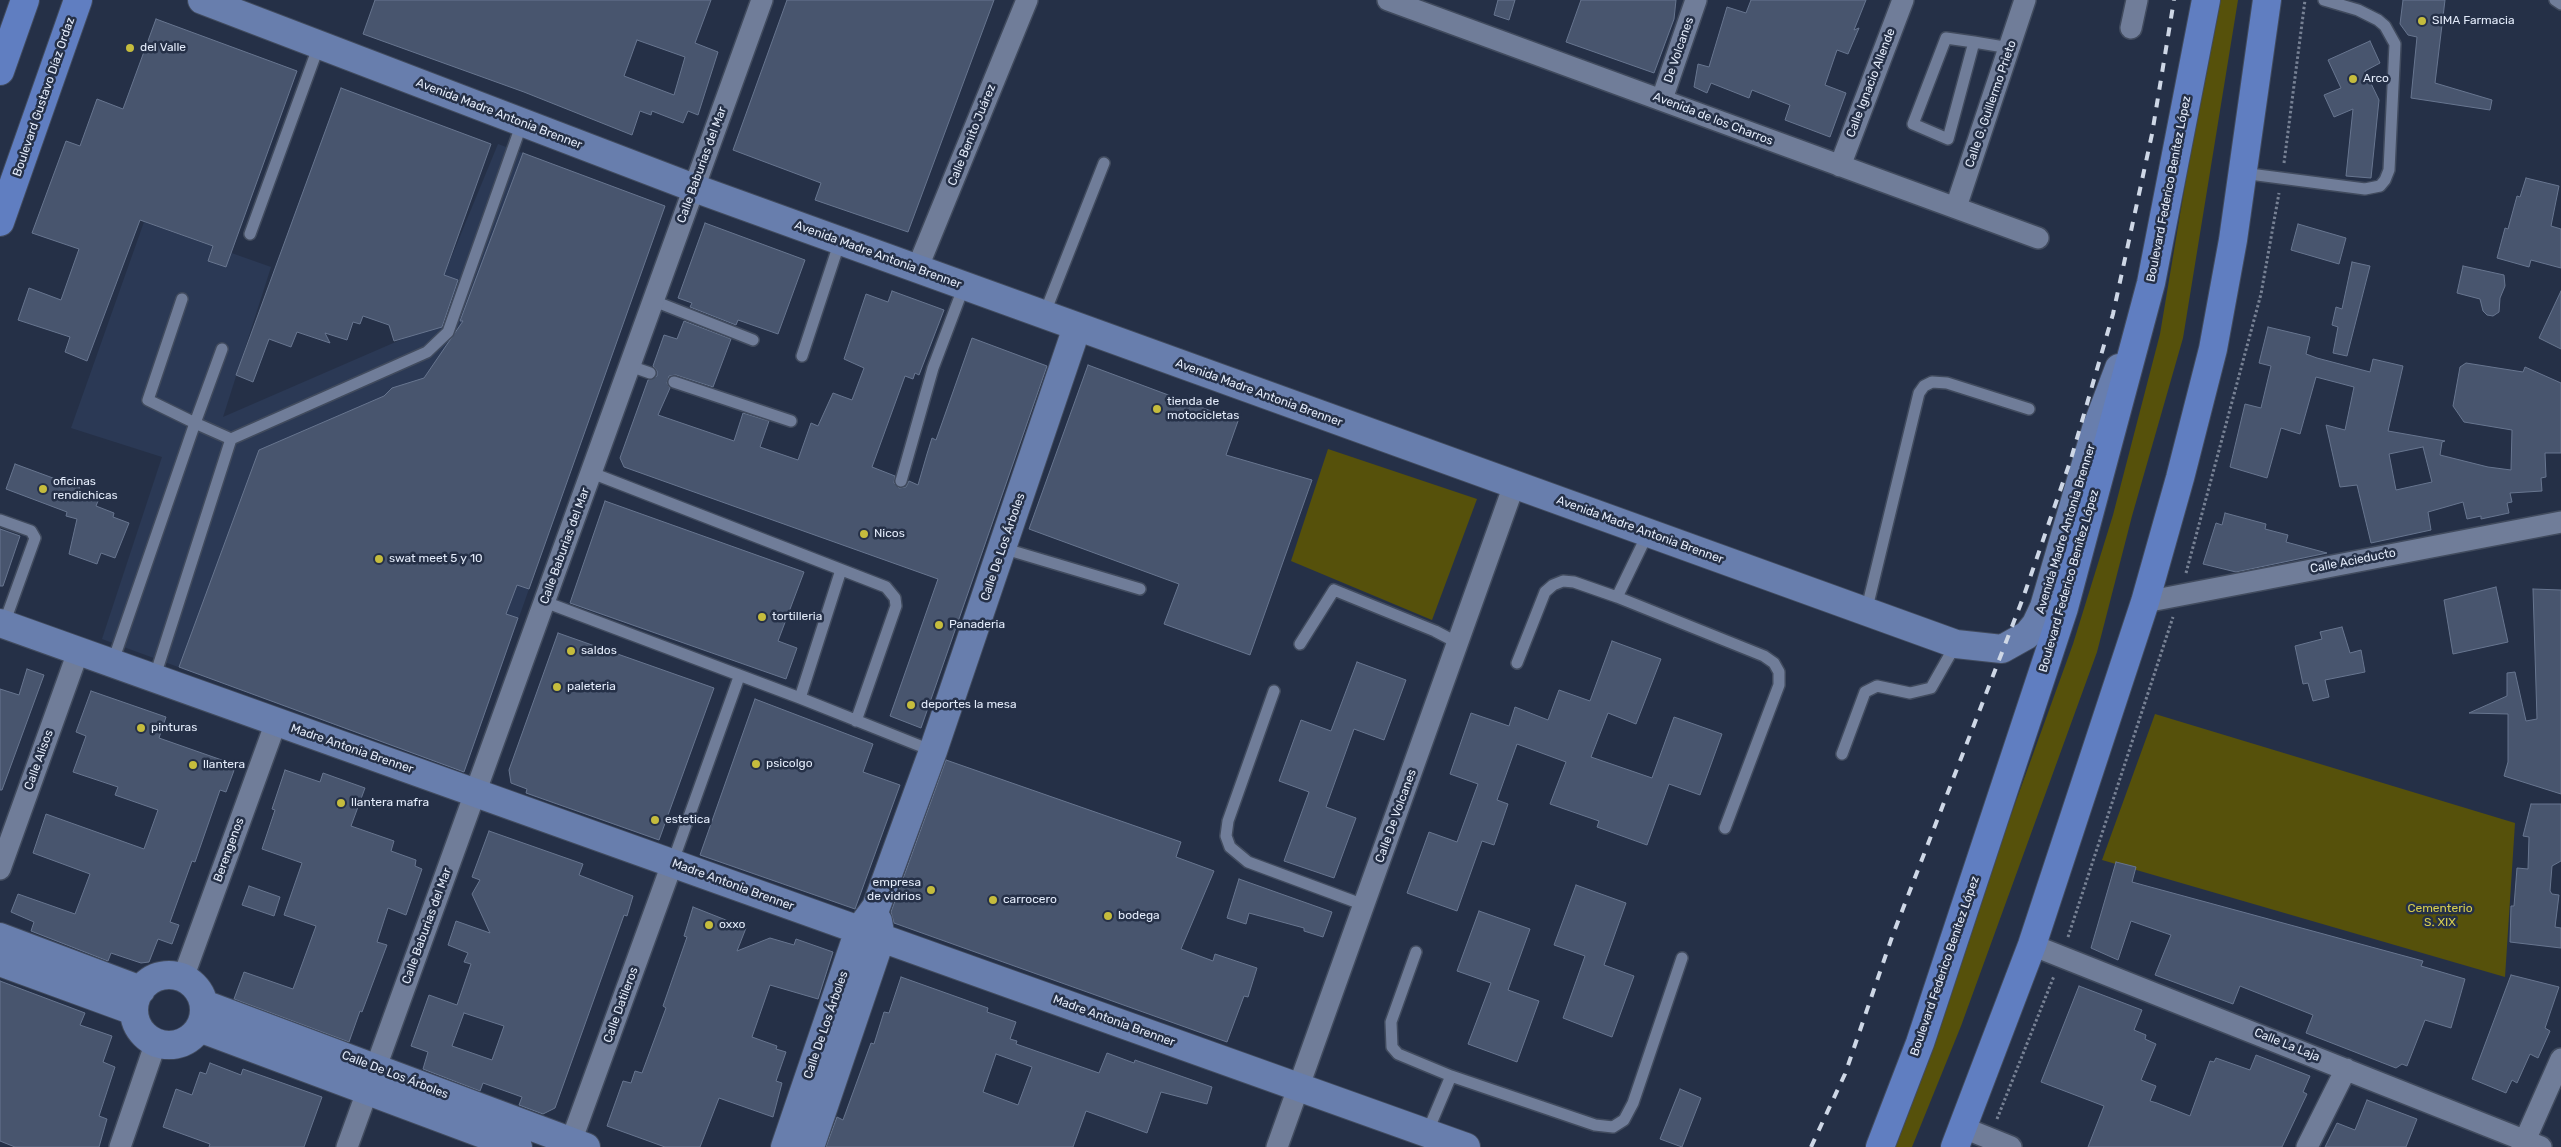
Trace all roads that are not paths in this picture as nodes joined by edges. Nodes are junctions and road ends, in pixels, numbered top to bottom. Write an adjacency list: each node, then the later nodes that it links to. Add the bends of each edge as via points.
1 (25, 0): 20 (main road)
2 (78, 0): 28 (main road, Boulevard Gustavo Díaz Ordaz)
3 (202, 0): 18 (street, Avenida Madre Antonia Brenner)
4 (762, 0): 26 (street, Calle Baburias del Mar)
5 (1027, 0): 32 (street, Calle Benito Juárez)
6 (1388, 0): 21 (street, Avenida de los Charros)
7 (1696, 0): 21 (street, De Volcanes)
8 (1903, 0): 24 (street, Calle Ignacio Allende)
9 (2025, 0): 19 (street, Calle G. Guillermo Prieto)
10 (2137, 0): 16 (street)
11 (2206, 0): 39 (main road, Boulevard Federico Benítez López, via 2151,283)
12 (2267, 0): 25 (main road)
13 (2324, 0): 25 (lane, via 2378,20 2395,44 2388,170 2384,180 2380,186 2365,189)
14 (2555, 0): 15 (lane)
15 (2561, 4)
16 (2131, 28)
17 (1974, 42): 17 (lane, via 1946,38 1913,124 1948,139); 19 (lane)
18 (319, 45): 22 (street, Avenida Madre Antonia Brenner); 29 (lane)
19 (2010, 48): 27 (street, Calle G. Guillermo Prieto)
20 (0, 71)
21 (1662, 99): 24 (street, Avenida de los Charros)
22 (522, 123): 26 (street, Avenida Madre Antonia Brenner); 48 (lane, via 448,332 427,352)
23 (1104, 163): 36 (lane)
24 (1840, 166): 27 (street, Avenida de los Charros)
25 (2242, 173): 60 (main road, via 2213,349)
26 (694, 188): 31 (street, Avenida Madre Antonia Brenner); 35 (street, Calle Baburias del Mar)
27 (1956, 208): 30 (street, Avenida de los Charros)
28 (0, 222)
29 (250, 234)
30 (2038, 238)
31 (840, 241): 32 (street, Avenida Madre Antonia Brenner); 41 (lane)
32 (917, 269): 33 (street, Avenida Madre Antonia Brenner)
33 (964, 286): 36 (street, Avenida Madre Antonia Brenner); 50 (lane, via 933,368)
34 (182, 299): 47 (lane, via 148,400)
35 (654, 302): 38 (lane); 42 (street, Calle Baburias del Mar)
36 (1044, 315): 37 (street, Avenida Madre Antonia Brenner)
37 (1078, 327): 51 (street, Avenida Madre Antonia Brenner); 55 (street, Calle De Los Árboles)
38 (753, 340)
39 (2134, 344): 65 (street, Avenida Madre Antonia Brenner, via 2108,392 2044,607 2036,624 2027,635 2002,649); 108 (main road, Boulevard Federico Benítez López, via 2064,608 1920,1043)
40 (222, 349): 47 (lane)
41 (802, 356)
42 (630, 366): 43 (lane); 49 (street, Calle Baburias del Mar)
43 (650, 373)
44 (674, 382): 46 (lane)
45 (2029, 409): 61 (lane, via 1948,382 1932,382 1924,386 1919,393)
46 (791, 421)
47 (195, 423): 48 (lane); 68 (lane)
48 (231, 439): 70 (lane)
49 (592, 473): 56 (lane); 59 (street, Calle Baburias del Mar)
50 (901, 481)
51 (1514, 485): 54 (street, Avenida Madre Antonia Brenner); 63 (street, Calle De Volcanes)
52 (0, 520): 62 (lane, via 30,531 35,538)
53 (2561, 522): 60 (street, Calle Acieducto)
54 (1648, 533): 58 (lane); 61 (street, Avenida Madre Antonia Brenner)
55 (1002, 548): 57 (lane); 75 (street, Calle De Los Árboles)
56 (841, 570): 72 (lane); 73 (lane, via 886,587 895,598 896,606)
57 (1140, 589)
58 (1618, 598): 67 (lane, via 1574,582 1553,584 1545,592); 78 (lane, via 1764,656 1774,663 1779,672 1779,685)
59 (545, 602): 69 (lane); 77 (street, Calle Baburias del Mar)
60 (2145, 602): 84 (main road)
61 (1866, 612): 65 (street, Avenida Madre Antonia Brenner)
62 (2, 623): 66 (street, Madre Antonia Brenner)
63 (1458, 643): 64 (lane, via 1334,590); 81 (street, Calle De Volcanes)
64 (1300, 644)
65 (1956, 644): 76 (lane, via 1931,688 1910,693 1877,686 1865,692)
66 (78, 652): 68 (street, Madre Antonia Brenner); 80 (street, Calle Alisos)
67 (1517, 663)
68 (112, 664): 70 (street, Madre Antonia Brenner)
69 (739, 677): 72 (lane); 79 (lane)
70 (154, 679): 74 (street, Madre Antonia Brenner)
71 (1274, 690): 81 (lane, via 1228,820 1226,836 1230,847 1248,862)
72 (800, 698): 73 (lane)
73 (856, 721): 75 (lane)
74 (276, 722): 77 (street, Madre Antonia Brenner); 88 (street, Berengenos)
75 (933, 751): 82 (street, Calle De Los Árboles, via 876,908)
76 (1842, 754)
77 (476, 792): 79 (street, Madre Antonia Brenner); 95 (street, Calle Baburias del Mar)
78 (1725, 828)
79 (672, 864): 82 (street, Madre Antonia Brenner); 100 (street, Calle Datileros)
80 (0, 869)
81 (1364, 905): 96 (street, Calle De Volcanes)
82 (870, 934): 96 (street, Madre Antonia Brenner); 104 (street, Calle De Los Árboles); 105 (street, Calle De Los Árboles)
83 (0, 937): 89 (street)
84 (2032, 945): 93 (street, Calle La Laja); 98 (main road)
85 (1416, 952): 94 (lane, via 1390,1022 1392,1047 1398,1054)
86 (1682, 958): 94 (lane, via 1633,1103 1624,1120 1613,1127 1595,1125)
87 (0, 962): 89 (street)
88 (183, 978): 89 (street, via 172,975 160,977 150,982); 90 (street, via 192,984)
89 (138, 1000): 91 (street, via 141,1030)
90 (202, 1016): 91 (street, via 186,1041 176,1044); 95 (street, Calle De Los Árboles)
91 (156, 1042): 101 (street)
92 (2561, 1059): 99 (street)
93 (2346, 1069): 99 (street, Calle La Laja); 110 (street)
94 (1451, 1076): 97 (lane)
95 (371, 1079): 100 (street, Calle De Los Árboles); 102 (street, Calle Baburias del Mar); 103 (street, Calle De Los Árboles)
96 (1299, 1087): 97 (street, Madre Antonia Brenner); 106 (street, Calle De Volcanes)
97 (1427, 1133): 107 (street, Madre Antonia Brenner)
98 (1960, 1138): 109 (street)
99 (2529, 1144)
100 (575, 1145)
101 (120, 1147)
102 (347, 1147)
103 (518, 1147)
104 (785, 1147)
105 (810, 1147)
106 (1277, 1147)
107 (1466, 1147)
108 (1880, 1147)
109 (2011, 1147)
110 (2307, 1147)

